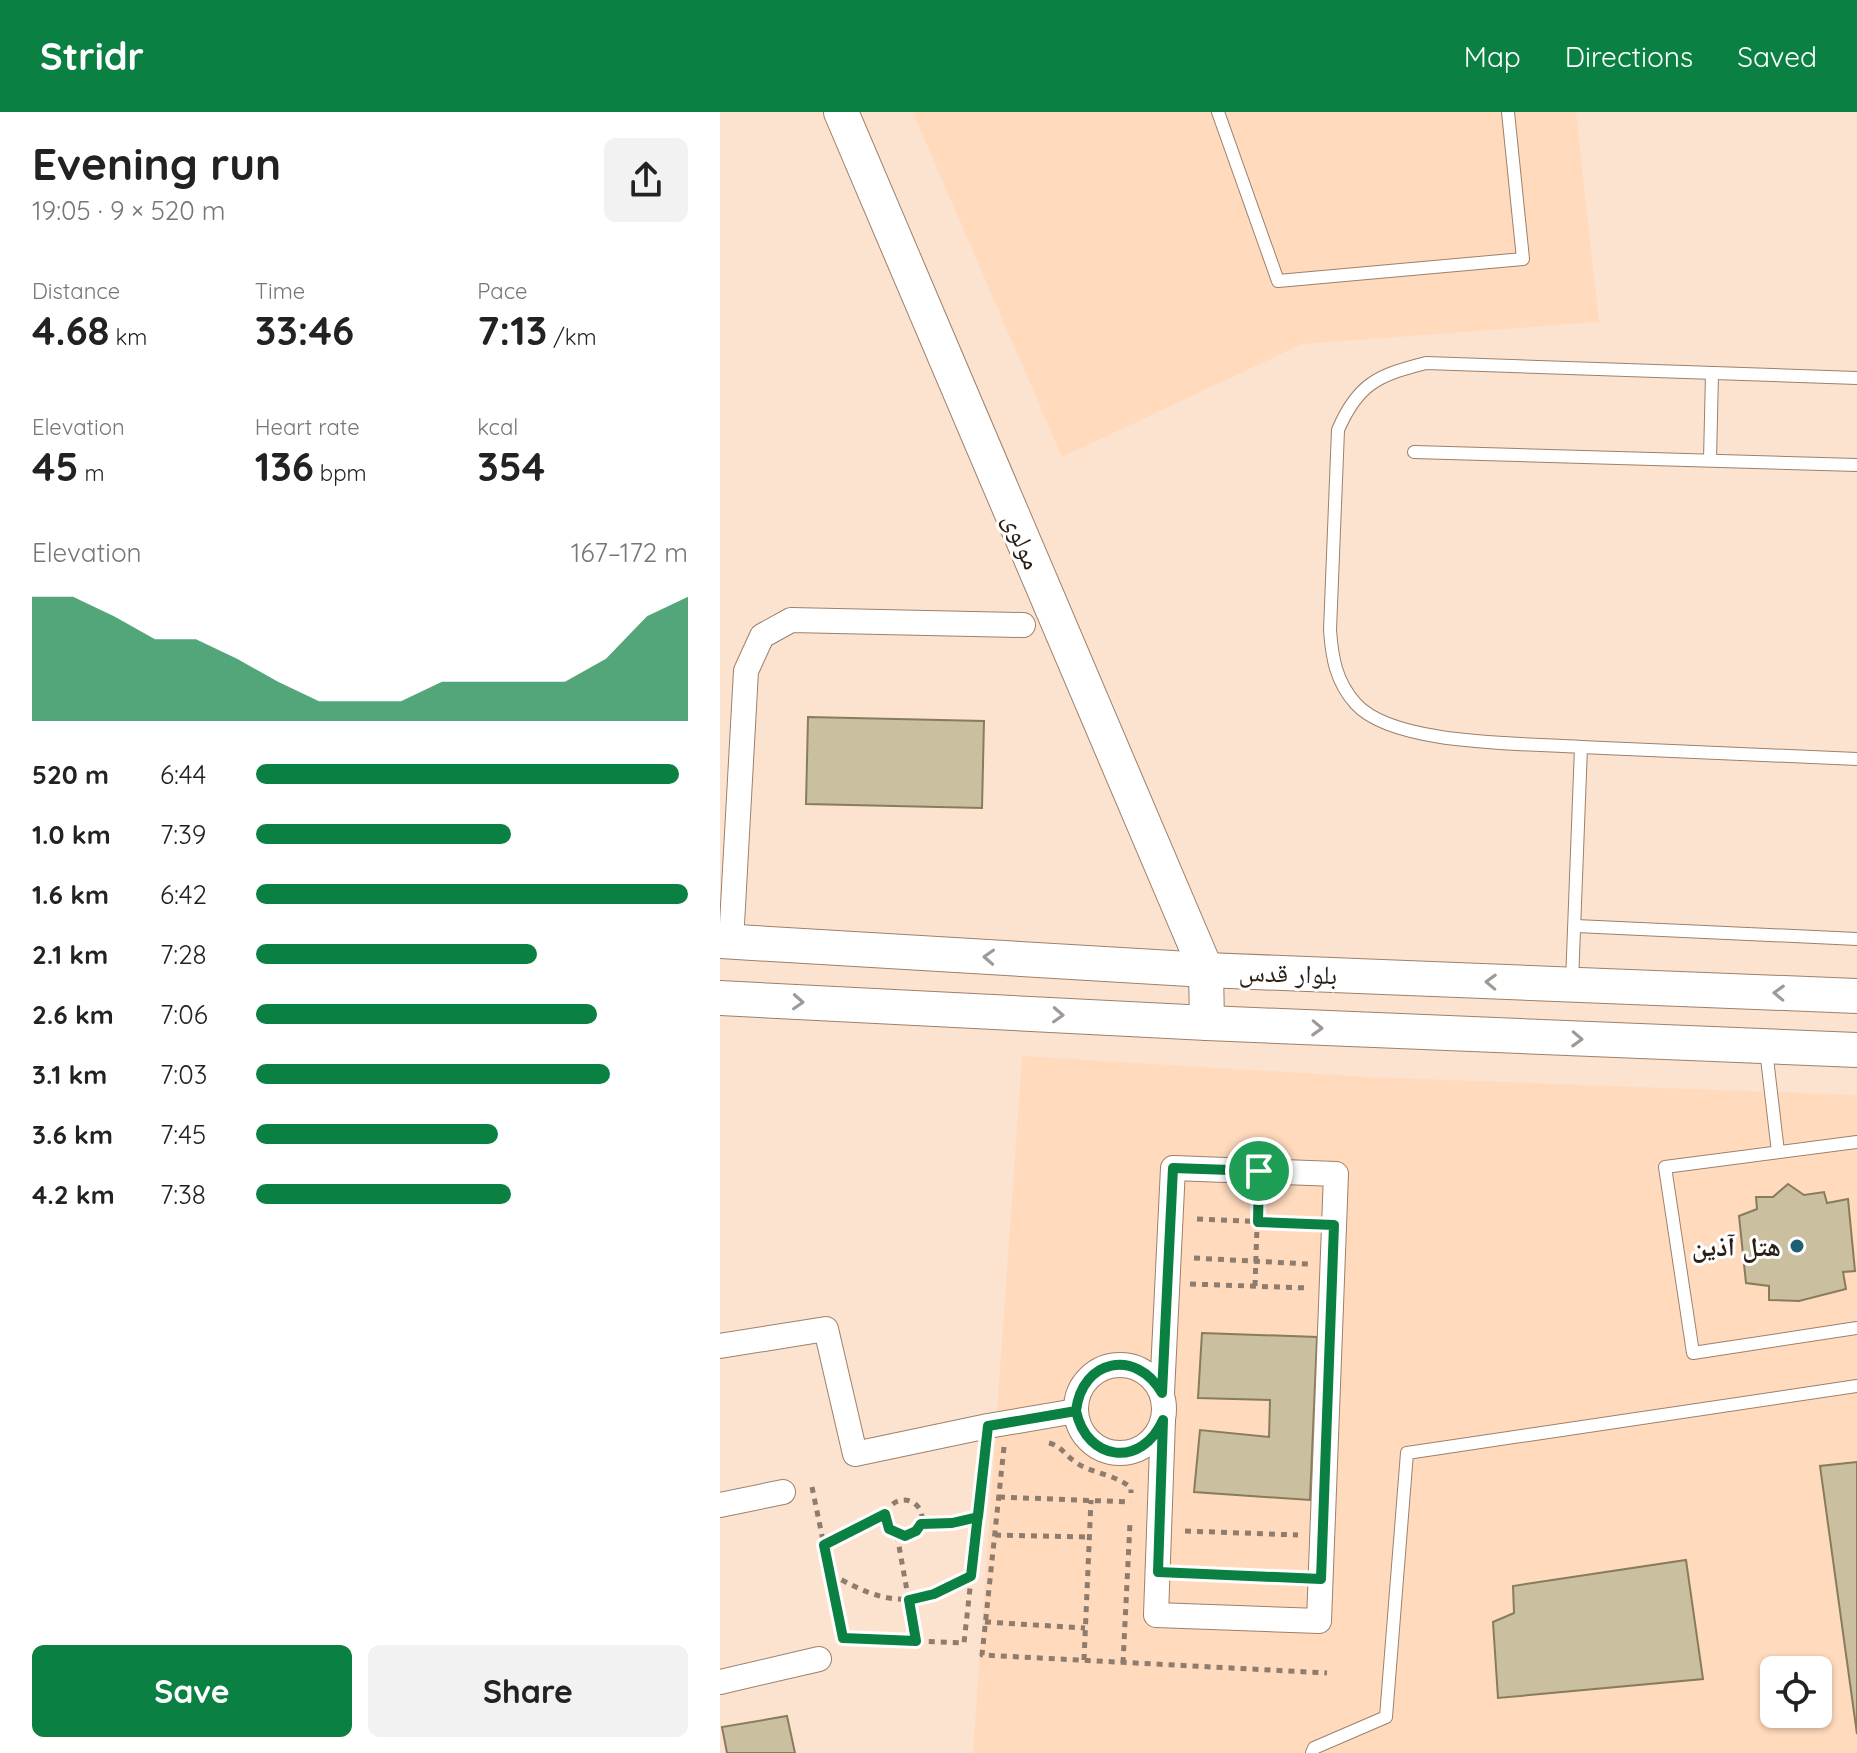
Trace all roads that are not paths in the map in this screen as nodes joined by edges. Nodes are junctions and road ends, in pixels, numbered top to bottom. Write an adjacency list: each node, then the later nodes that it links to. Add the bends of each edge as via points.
1 (841, 112): 15 (main road, مولوی)
2 (1218, 112): 3 (lane, via 1278,281 1523,259)
3 (1508, 112)
4 (1712, 374): 5 (lane); 7 (lane); 10 (lane, via 1426,363 1389,373 1365,388 1348,406 1338,430 1332,659 1357,705 1378,720 1424,736)
5 (1857, 378)
6 (1414, 452): 7 (lane)
7 (1710, 460): 8 (lane)
8 (1857, 465)
9 (1023, 625): 14 (street, via 791,620 762,636 746,671)
10 (1581, 747): 11 (lane); 12 (lane)
11 (1857, 759)
12 (1576, 926): 13 (lane); 16 (lane)
13 (1857, 939)
14 (726, 942): 15 (main road, بلوار قدس, one-way to 14)
15 (1206, 970): 16 (main road, بلوار قدس, one-way to 15); 19 (main road)
16 (1571, 985): 17 (main road, بلوار قدس, one-way to 16)
17 (1857, 996)
18 (720, 998): 19 (main road, بلوار قدس, one-way to 19)
19 (1207, 1023): 20 (main road, بلوار قدس, one-way to 20)
20 (1766, 1047): 21 (main road, بلوار قدس); 23 (lane)
21 (1857, 1050)
22 (1857, 1142): 23 (lane)
23 (1778, 1152): 24 (lane, via 1665,1167 1693,1353)
24 (1857, 1328)
25 (720, 1346): 28 (street, via 826,1329 855,1454 999,1432)
26 (1857, 1386): 34 (lane, via 1407,1453 1386,1717)
27 (1162, 1393): 28 (street, via 1145,1371 1118,1364 1092,1374 1077,1397); 29 (street); 29 (street, via 1173,1168 1336,1174 1319,1621 1156,1615)
28 (1076, 1411): 29 (street, via 1086,1436 1109,1452 1123,1453 1149,1443)
29 (1163, 1420)
30 (783, 1492): 31 (street)
31 (720, 1505)
32 (819, 1659): 33 (street)
33 (720, 1682)
34 (1312, 1753)

